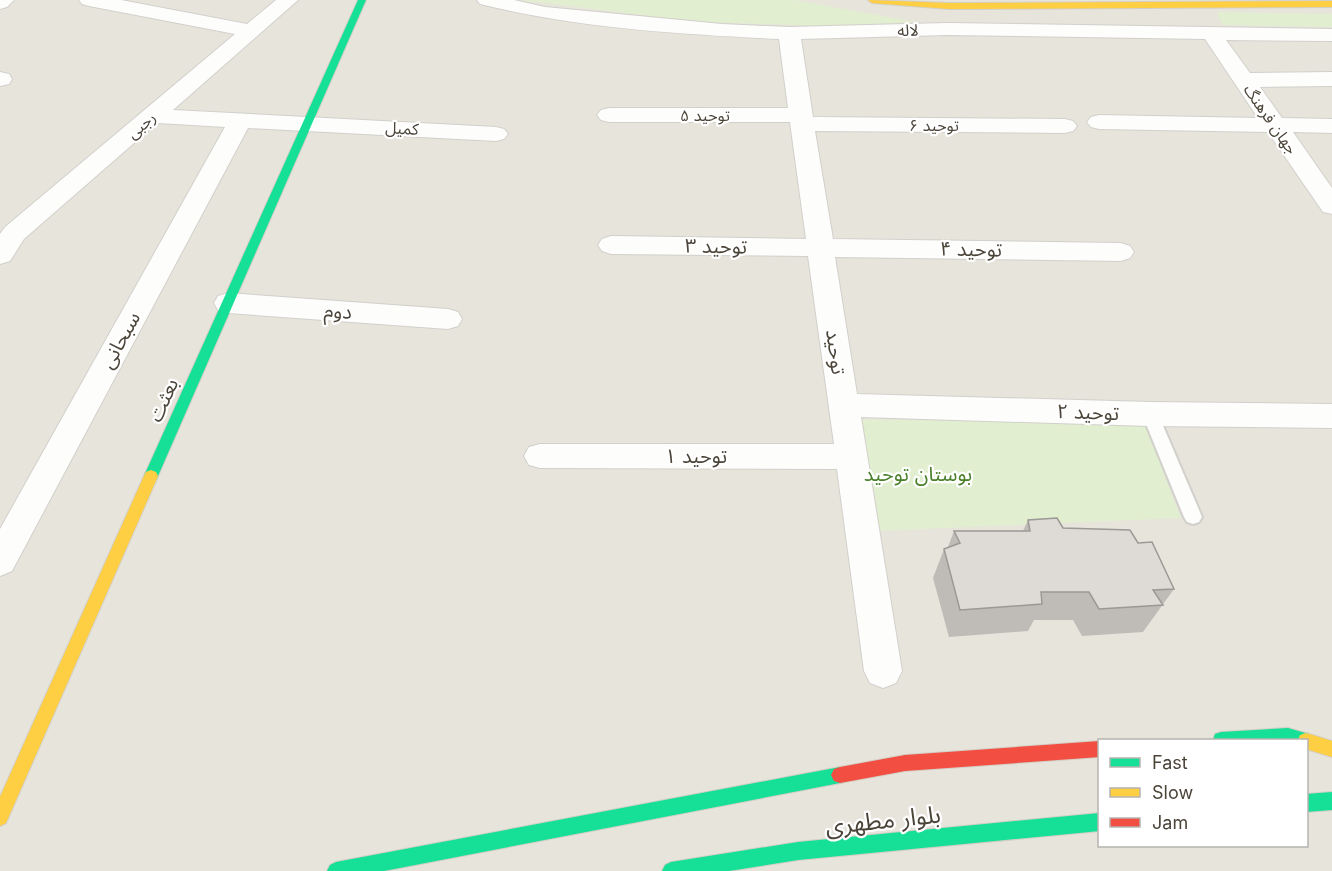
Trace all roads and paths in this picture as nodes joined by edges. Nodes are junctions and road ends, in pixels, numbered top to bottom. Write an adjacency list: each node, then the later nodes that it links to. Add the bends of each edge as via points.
1 (4, 0): 7 (street)
2 (89, 0): 9 (street)
3 (288, 0): 9 (street, رجبی)
4 (362, 0): 19 (main road, بعثت)
5 (487, 0): 10 (street, لاله, via 545,12)
6 (872, 0): 8 (main road, via 949,6)
7 (0, 3)
8 (1332, 4)
9 (251, 31): 16 (street, رجبی)
10 (789, 33): 11 (street, لاله, via 947,29); 18 (street, توحید)
11 (1211, 33): 12 (street, لاله); 14 (street, جهان فرهنگ)
12 (1332, 35)
13 (1332, 79): 14 (street)
14 (1244, 80): 22 (street, جهان فرهنگ)
15 (609, 115): 18 (street, توحید ۵)
16 (153, 116): 17 (street, کمیل); 26 (street, رجبی)
17 (241, 119): 19 (street, کمیل); 39 (street, سبحانی)
18 (802, 120): 21 (street, توحید ۶); 28 (street, توحید)
19 (308, 122): 24 (street, کمیل); 31 (main road, بعثت)
20 (1099, 122): 22 (street)
21 (1065, 126)
22 (1277, 126): 23 (street); 25 (street, جهان فرهنگ)
23 (1332, 126)
24 (496, 134)
25 (1331, 204)
26 (7, 232): 30 (street, رجبی)
27 (611, 244): 28 (street, توحید ۳)
28 (821, 247): 29 (street, توحید ۴); 33 (street, توحید)
29 (1121, 252)
30 (0, 255)
31 (228, 303): 32 (street, دوم); 48 (main road, بعثت)
32 (448, 319)
33 (844, 405): 34 (street, توحید ۲); 37 (street, توحید)
34 (1150, 414): 35 (street, توحید ۲); 38 (lane)
35 (1332, 417)
36 (540, 456): 37 (street, توحید ۱)
37 (852, 457): 40 (street, توحید)
38 (1193, 517)
39 (0, 561)
40 (883, 671)
41 (1248, 739): 42 (main road, via 1288,736)
42 (1298, 739)
43 (1308, 742): 45 (main road)
44 (1098, 749): 50 (main road, via 905,763)
45 (1332, 749)
46 (1332, 801): 47 (main road)
47 (1308, 802)
48 (0, 817)
49 (1098, 822): 51 (main road, بلوار مطهری, via 798,851)
50 (336, 871)
51 (671, 871)

